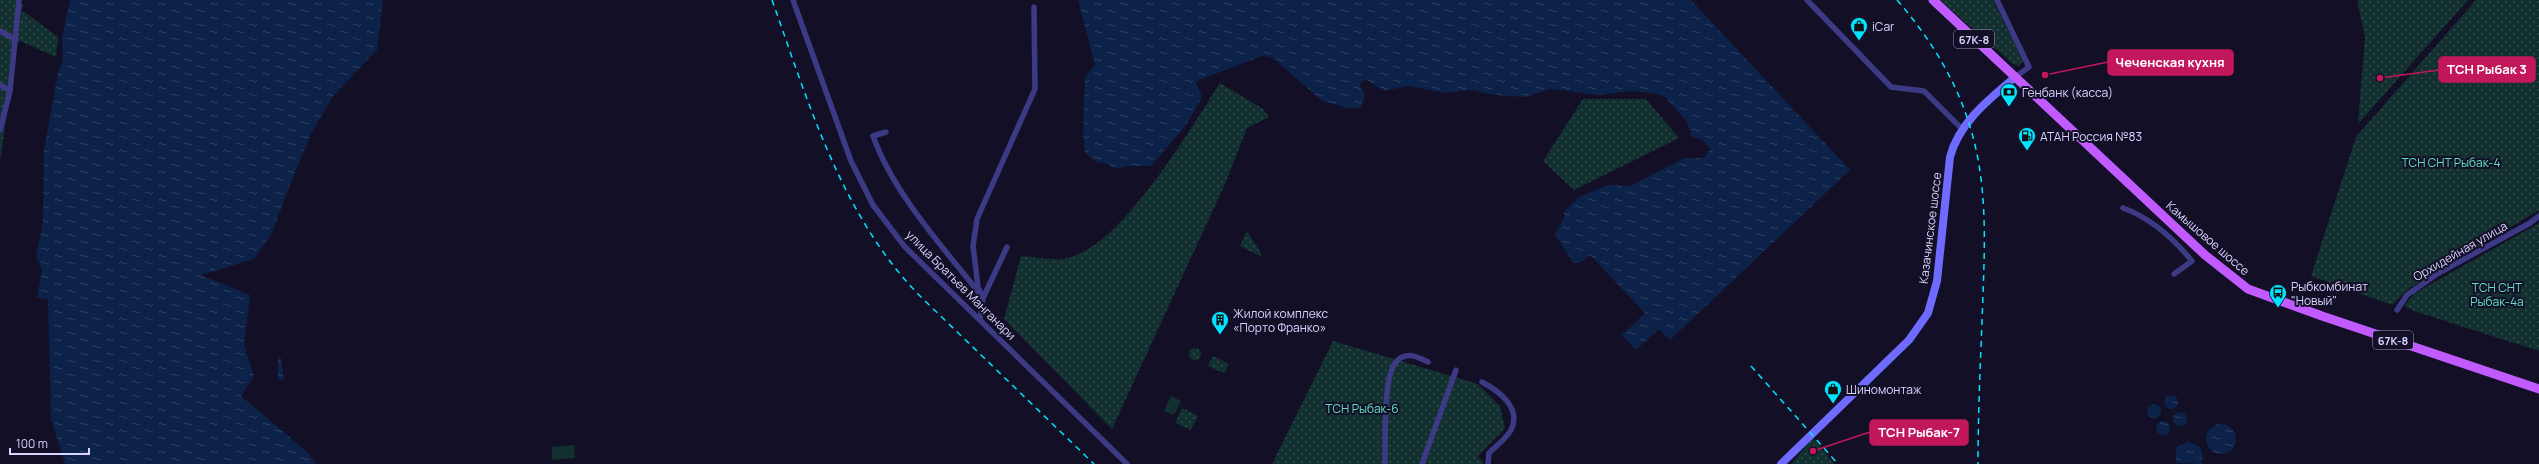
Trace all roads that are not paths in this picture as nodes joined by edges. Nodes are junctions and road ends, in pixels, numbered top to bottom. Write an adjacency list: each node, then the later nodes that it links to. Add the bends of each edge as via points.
1 (19, 0): 8 (street)
2 (793, 0): 21 (street, улица Братьев Манганари, via 851,161 873,205 905,247)
3 (1807, 0): 12 (street, via 1891,87 1924,91)
4 (1933, 0): 9 (main road, 67К-8)
5 (1997, 0): 9 (street, via 2029,67)
6 (1034, 7): 19 (street, via 1035,89 977,219 973,246 978,287)
7 (0, 31): 8 (street)
8 (16, 40): 11 (street)
9 (2014, 78): 12 (main road, Казачинское шоссе); 25 (main road, Камышовое шоссе / 67К-8, via 2205,255 2248,288 2322,316)
10 (0, 85): 11 (street)
11 (10, 91): 13 (street)
12 (1962, 129): 30 (main road, Казачинское шоссе, via 1954,142 1950,157 1937,281 1928,313 1909,340)
13 (0, 130)
14 (886, 132): 19 (street, via 873,136 883,162 922,219)
15 (2123, 208): 18 (street, via 2142,214 2158,229 2173,238 2192,261)
16 (2539, 216): 20 (street, Орхидейная улица, via 2437,274 2407,295)
17 (1007, 247): 19 (street, via 990,288)
18 (2174, 274)
19 (983, 298): 21 (street)
20 (2397, 310)
21 (980, 319): 26 (street, улица Братьев Манганари)
22 (1428, 362): 27 (street, via 1416,355 1407,356 1397,360 1392,370 1388,385)
23 (1456, 370): 28 (street)
24 (1482, 382): 29 (street, via 1498,390 1508,400 1514,419 1510,431 1489,453)
25 (2539, 389)
26 (1127, 464)
27 (1385, 464)
28 (1422, 464)
29 (1488, 464)
30 (1781, 464)

